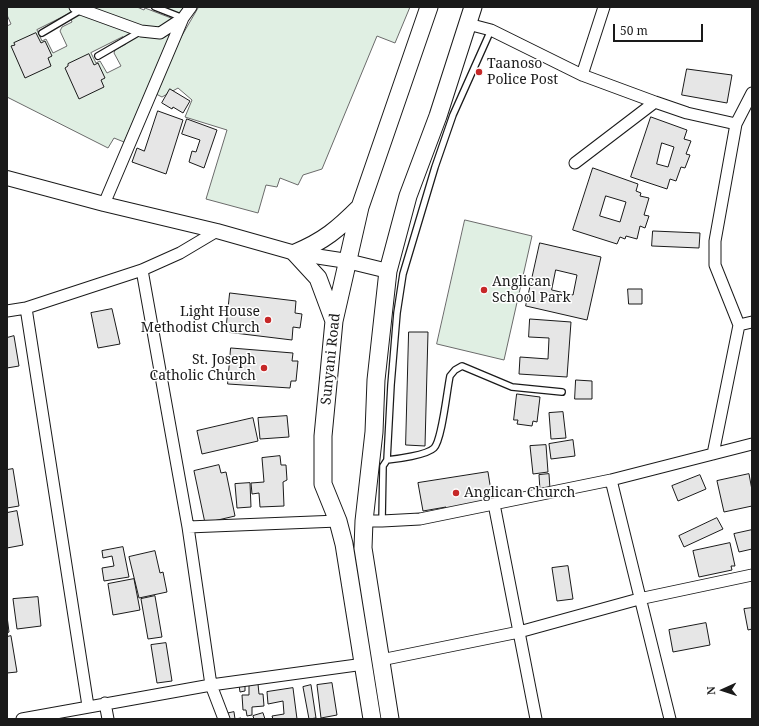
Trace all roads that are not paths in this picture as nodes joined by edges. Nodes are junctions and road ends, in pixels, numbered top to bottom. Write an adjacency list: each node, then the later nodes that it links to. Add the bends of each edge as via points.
1 (155, 7): 8 (lane)
2 (191, 7): 8 (street)
3 (429, 7): 21 (main road, Sunyani Road)
4 (473, 7): 9 (main road)
5 (604, 7): 14 (street)
6 (79, 8): 7 (street); 12 (lane)
7 (96, 10): 11 (street)
8 (183, 18): 11 (street, via 160,33); 20 (street)
9 (468, 24): 10 (street); 26 (main road, via 408,196)
10 (491, 30): 14 (street); 35 (lane, via 453,115 403,274 397,313)
11 (141, 31): 13 (lane)
12 (42, 33)
13 (98, 56)
14 (582, 74): 16 (street)
15 (752, 93): 17 (street)
16 (655, 102): 17 (street, via 687,113); 18 (street)
17 (736, 124): 31 (street, via 714,242 714,265)
18 (575, 163)
19 (7, 178): 20 (street)
20 (104, 204): 22 (street)
21 (360, 207): 23 (main road, via 332,234); 24 (main road, Sunyani Road)
22 (217, 231): 23 (street); 25 (street)
23 (295, 253): 24 (street); 29 (main road, via 318,278)
24 (347, 261): 26 (street); 29 (main road, Sunyani Road)
25 (142, 270): 27 (street); 41 (street)
26 (388, 271): 38 (main road)
27 (26, 308): 28 (street); 49 (street)
28 (7, 311)
29 (334, 321): 39 (main road, Sunyani Road, via 323,436 323,484)
30 (752, 322): 31 (street)
31 (739, 325): 34 (street)
32 (562, 392): 35 (lane, via 512,387 462,366 450,376 440,433 434,447 426,453)
33 (752, 444): 34 (street)
34 (712, 454): 36 (street)
35 (386, 460): 40 (lane, via 383,466)
36 (610, 480): 37 (street); 43 (street)
37 (494, 504): 40 (street, via 420,519); 44 (street)
38 (364, 520): 40 (street); 45 (main road, via 363,548)
39 (338, 521): 41 (street); 46 (main road, Sunyani Road)
40 (382, 521)
41 (188, 527): 47 (street)
42 (752, 576): 43 (street)
43 (639, 599): 44 (street); 56 (street)
44 (519, 632): 45 (street); 55 (street)
45 (381, 660): 54 (main road)
46 (364, 664): 47 (street); 53 (main road, Sunyani Road)
47 (211, 685): 48 (street); 52 (street)
48 (105, 703): 49 (street); 51 (street)
49 (88, 706): 50 (street)
50 (22, 719)
51 (108, 719)
52 (224, 719)
53 (372, 719)
54 (390, 719)
55 (536, 719)
56 (670, 719)

